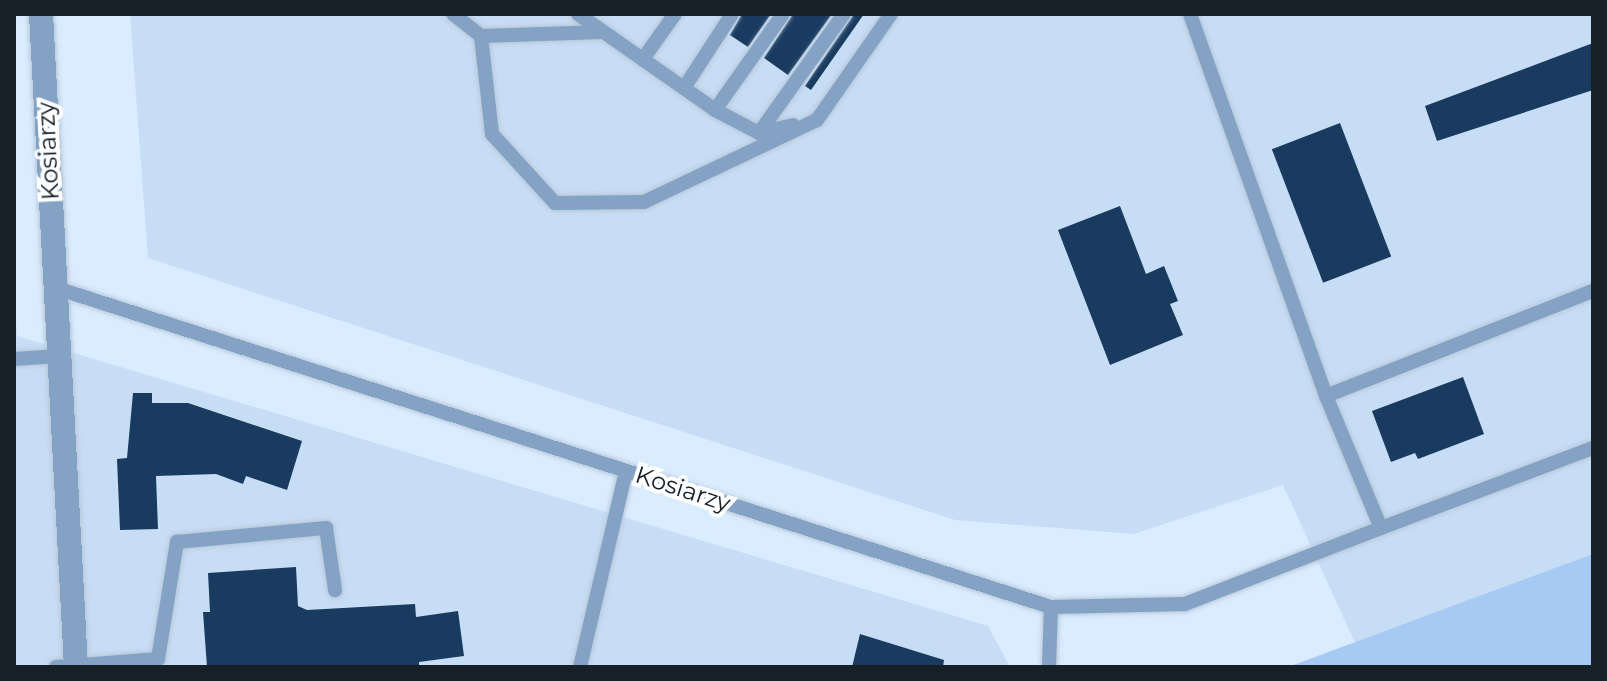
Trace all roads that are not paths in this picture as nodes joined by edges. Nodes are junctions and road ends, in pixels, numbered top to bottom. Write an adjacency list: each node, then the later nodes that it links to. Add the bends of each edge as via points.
1 (41, 14): 17 (street, Kosiarzy)
2 (453, 14): 11 (lane)
3 (578, 14): 10 (lane)
4 (675, 14): 12 (lane)
5 (732, 14): 13 (lane)
6 (783, 14): 14 (lane)
7 (844, 14): 16 (lane)
8 (891, 14): 15 (lane)
9 (1190, 14): 21 (lane)
10 (603, 32): 11 (lane); 12 (lane)
11 (481, 36): 15 (lane, via 492,134 555,203 644,202)
12 (643, 59): 13 (lane)
13 (684, 88): 14 (lane)
14 (715, 110): 16 (lane)
15 (817, 120): 16 (lane)
16 (759, 133)
17 (56, 288): 19 (street, Kosiarzy); 23 (lane, Kosiarzy)
18 (1593, 291): 21 (lane)
19 (59, 356): 20 (lane); 28 (street, Kosiarzy)
20 (14, 359)
21 (1326, 396): 24 (lane)
22 (1593, 448): 24 (lane, Kosiarzy)
23 (626, 471): 26 (lane, Kosiarzy); 30 (lane)
24 (1381, 528): 26 (lane, Kosiarzy, via 1185,604)
25 (335, 590): 27 (lane, via 326,528 177,542)
26 (1051, 607): 31 (lane)
27 (158, 663): 28 (lane)
28 (76, 666): 29 (lane)
29 (56, 667)
30 (580, 667)
31 (1049, 667)

